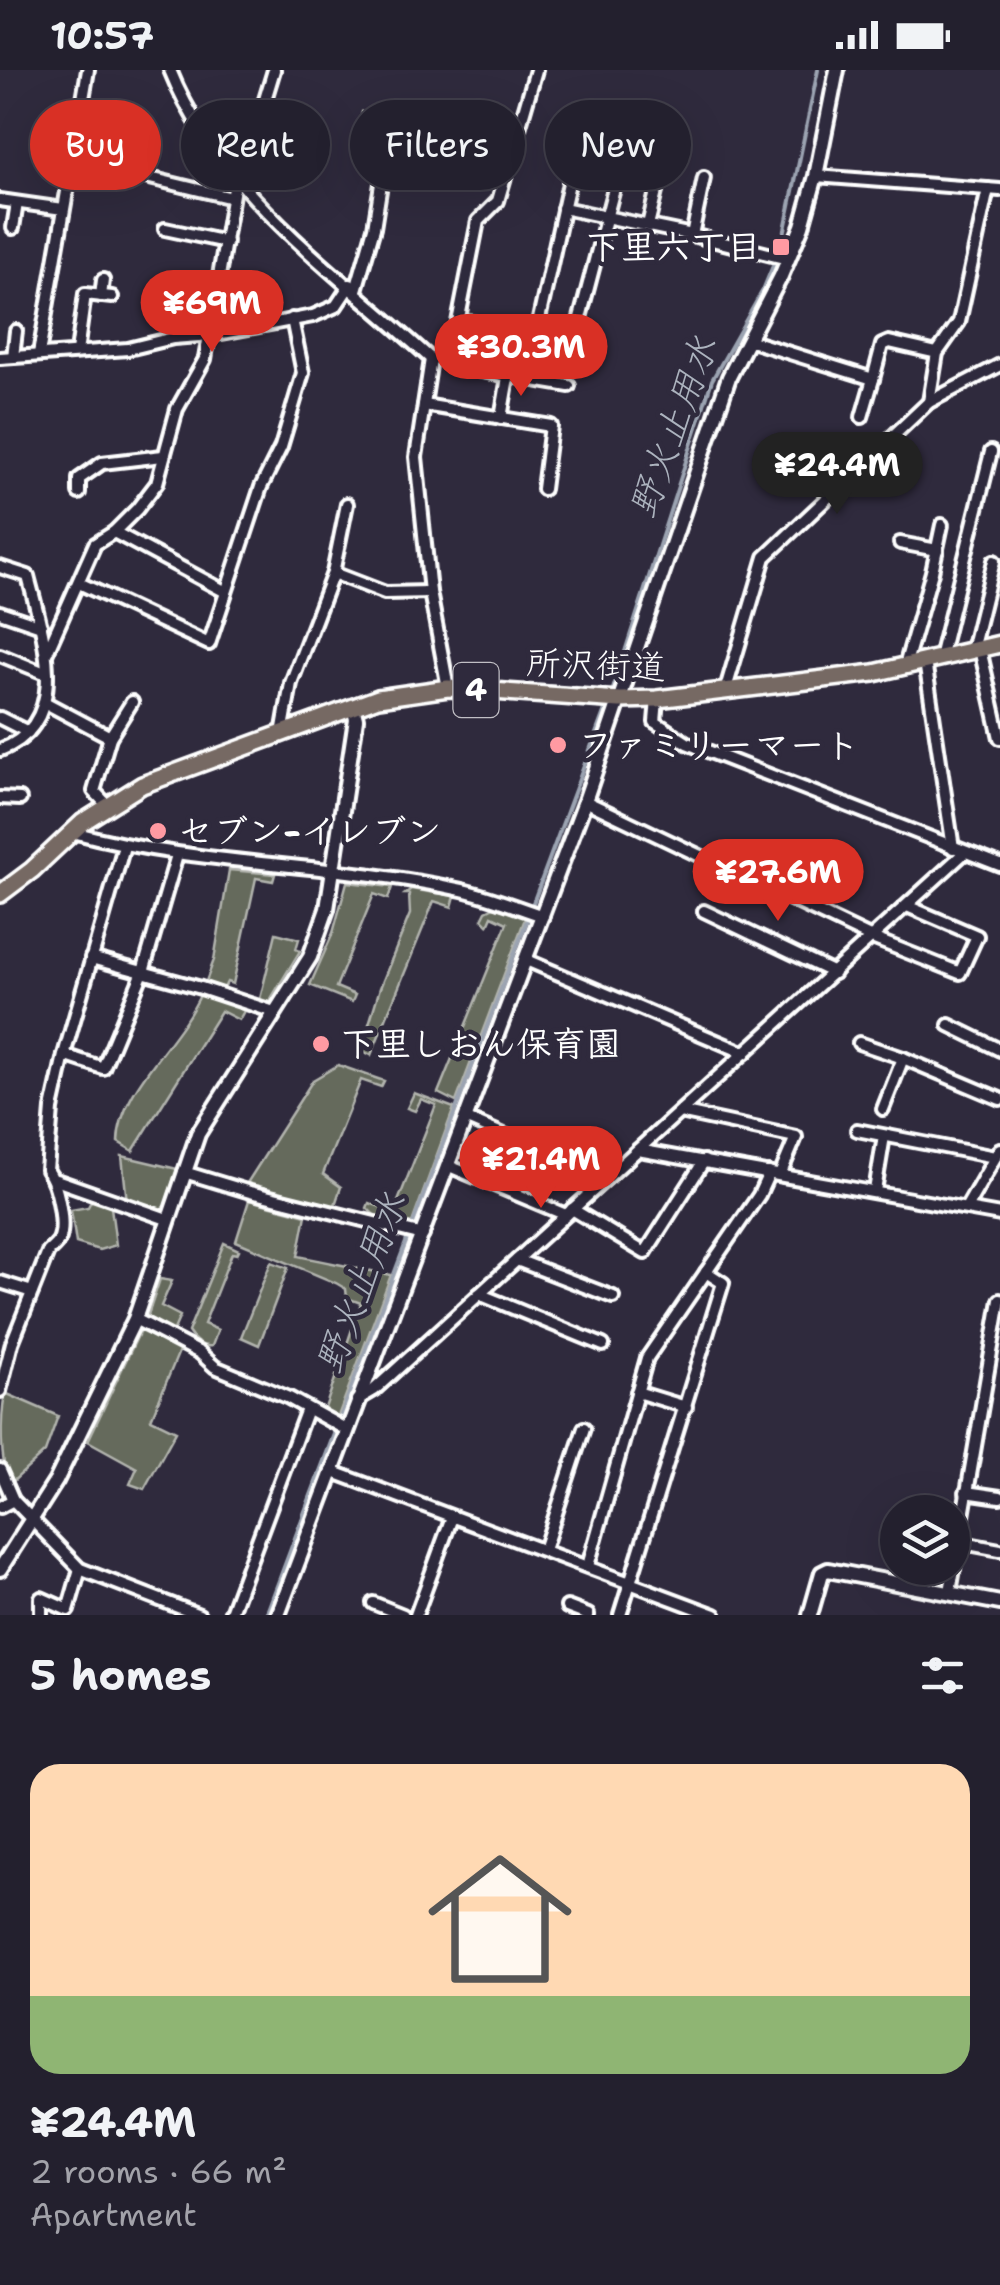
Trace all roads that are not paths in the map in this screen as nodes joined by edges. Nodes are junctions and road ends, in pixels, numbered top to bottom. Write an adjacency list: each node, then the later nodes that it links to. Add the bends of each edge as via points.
1 (88, 70): 6 (street)
2 (170, 70): 7 (street)
3 (274, 70): 8 (street)
4 (536, 70): 41 (street, via 498,201 478,221)
5 (837, 70): 9 (street)
6 (83, 100)
7 (186, 100)
8 (265, 100)
9 (816, 176): 12 (street); 31 (street)
10 (704, 178): 29 (street)
11 (161, 181): 20 (street)
12 (994, 189): 42 (street, via 959,322)
13 (67, 190): 24 (street)
14 (233, 190): 20 (street)
15 (247, 190): 33 (street)
16 (379, 190): 33 (street)
17 (567, 190): 23 (street)
18 (613, 190): 25 (street)
19 (656, 190): 26 (street)
20 (232, 198): 30 (street)
21 (0, 200): 22 (street)
22 (16, 202): 24 (street); 27 (street)
23 (563, 208): 25 (street); 36 (street)
24 (64, 209): 40 (street)
25 (606, 217): 26 (street); 36 (street, via 575,337)
26 (648, 225): 29 (street)
27 (14, 228)
28 (166, 229): 30 (street)
29 (692, 234): 31 (street)
30 (226, 242): 37 (street)
31 (785, 258): 38 (street)
32 (103, 280): 39 (street, via 106,296 86,294)
33 (353, 288): 34 (street, via 336,306); 45 (street)
34 (292, 319): 37 (street); 68 (street, via 303,373)
35 (16, 331): 44 (street)
36 (536, 331): 41 (street, via 534,342)
37 (211, 335): 39 (street); 56 (street)
38 (748, 340): 49 (street); 82 (street, via 729,376)
39 (77, 352): 40 (street)
40 (39, 354): 44 (street)
41 (452, 354): 45 (street)
42 (937, 354): 49 (street, via 889,342); 51 (street)
43 (0, 358): 44 (street)
44 (13, 358)
45 (431, 359): 52 (street)
46 (1000, 365): 51 (street)
47 (480, 371): 48 (street)
48 (508, 377): 50 (street); 54 (street)
49 (873, 379): 53 (street)
50 (569, 386)
51 (929, 402): 80 (street, via 765,558)
52 (424, 405): 54 (street); 69 (street, via 416,457)
53 (862, 417)
54 (501, 418): 57 (street, via 551,426)
55 (991, 452): 76 (street)
56 (163, 456): 58 (street, via 102,463 79,479); 61 (street, via 156,483)
57 (543, 489)
58 (79, 492)
59 (347, 504): 66 (street)
60 (942, 525): 63 (street)
61 (114, 532): 67 (street, via 95,544); 68 (street)
62 (900, 543): 63 (street)
63 (937, 550): 77 (street)
64 (994, 561): 73 (street)
65 (0, 567): 71 (street, via 28,576)
66 (333, 573): 69 (street, via 385,593); 88 (street, via 291,683)
67 (79, 582): 68 (street, via 209,644); 74 (street)
68 (226, 592)
69 (430, 592): 79 (street)
70 (0, 612): 71 (street)
71 (40, 626): 74 (street)
72 (1000, 644): 73 (main road, 所沢街道 / 4)
73 (976, 650): 76 (main road, 所沢街道 / 4); 90 (street)
74 (47, 652): 78 (street)
75 (0, 656): 78 (street)
76 (933, 659): 77 (main road, 所沢街道 / 4); 98 (street)
77 (905, 666): 80 (main road, 所沢街道 / 4)
78 (47, 674): 84 (street)
79 (448, 688): 82 (main road, 所沢街道 / 4); 85 (main road, 所沢街道 / 4)
80 (724, 693): 81 (main road, 所沢街道 / 4)
81 (657, 699): 82 (main road, 所沢街道 / 4); 98 (street, via 655,722 687,743)
82 (620, 700): 94 (street)
83 (132, 702): 89 (street)
84 (46, 703): 87 (street); 89 (street)
85 (353, 707): 88 (main road, 所沢街道 / 4); 101 (street)
86 (0, 718): 87 (street)
87 (28, 732): 91 (street)
88 (282, 734): 95 (main road, 所沢街道 / 4, via 142,785)
89 (110, 737): 95 (street, via 94,792)
90 (1000, 738)
91 (0, 750)
92 (0, 798): 93 (street)
93 (20, 799)
94 (585, 801): 105 (street); 106 (street)
95 (107, 805): 96 (main road, 所沢街道 / 4)
96 (73, 832): 97 (street); 102 (main road, 所沢街道 / 4)
97 (124, 846): 99 (street); 107 (street)
98 (959, 850): 100 (street); 103 (street)
99 (177, 856): 101 (street); 109 (street)
100 (1000, 865)
101 (334, 873): 105 (street, via 464,890); 111 (street, via 310,957)
102 (0, 894)
103 (907, 906): 106 (street); 106 (street, via 977,936 960,974)
104 (704, 911): 110 (street)
105 (543, 916): 108 (street)
106 (872, 938): 110 (street)
107 (91, 958): 109 (street); 116 (street)
108 (526, 960): 115 (street); 121 (street)
109 (143, 972): 111 (street); 116 (street, via 103,1068)
110 (834, 972): 115 (street)
111 (274, 1012): 128 (street, via 198,1134)
112 (949, 1024): 114 (street)
113 (859, 1043): 117 (street)
114 (1000, 1050)
115 (745, 1053): 120 (street)
116 (64, 1055): 131 (street, via 48,1170)
117 (902, 1058): 118 (street); 119 (street)
118 (1000, 1100)
119 (883, 1109)
120 (680, 1112): 124 (street); 129 (street, via 796,1137)
121 (467, 1119): 127 (street); 130 (street)
122 (857, 1130): 123 (street)
123 (884, 1136): 125 (street); 132 (street)
124 (638, 1150): 126 (street); 130 (street)
125 (998, 1153): 133 (street)
126 (704, 1161): 129 (street); 134 (street, via 645,1253)
127 (449, 1166): 134 (street); 137 (street)
128 (184, 1172): 136 (street); 137 (street)
129 (774, 1174): 132 (street); 139 (street)
130 (606, 1179): 134 (street)
131 (56, 1180): 136 (street); 141 (street, via 61,1230)
132 (875, 1191): 133 (street)
133 (966, 1208): 135 (street)
134 (569, 1212): 138 (street)
135 (1000, 1215)
136 (167, 1219): 145 (street)
137 (415, 1233): 149 (street)
138 (517, 1260): 142 (street); 143 (street)
139 (706, 1272): 148 (street, via 646,1358); 150 (street, via 723,1284)
140 (0, 1282): 141 (street)
141 (32, 1292): 147 (street)
142 (479, 1294): 146 (street); 149 (street)
143 (614, 1297)
144 (1000, 1304): 156 (street)
145 (135, 1320): 151 (street); 161 (street)
146 (603, 1345)
147 (0, 1391)
148 (637, 1392): 150 (street); 166 (street)
149 (357, 1400): 152 (street)
150 (686, 1407): 169 (street)
151 (307, 1410): 152 (street); 178 (street)
152 (342, 1427): 155 (street)
153 (584, 1428): 164 (street)
154 (0, 1470): 159 (street)
155 (331, 1471): 162 (street); 179 (street)
156 (966, 1492): 157 (street); 158 (street)
157 (966, 1495)
158 (1000, 1498)
159 (13, 1500): 160 (street); 161 (street)
160 (0, 1507)
161 (33, 1517): 167 (street); 168 (street)
162 (452, 1517): 164 (street); 181 (street)
163 (970, 1544): 165 (street)
164 (544, 1550): 166 (street)
165 (1000, 1550)
166 (588, 1566): 169 (street)
167 (0, 1569)
168 (80, 1569): 176 (street, via 68,1610 41,1598); 177 (street)
169 (630, 1583): 175 (street); 183 (street)
170 (951, 1585): 171 (street)
171 (950, 1592): 173 (street); 185 (street, via 828,1570)
172 (372, 1603): 180 (street)
173 (1000, 1603)
174 (567, 1607): 182 (street)
175 (700, 1613): 184 (street)
176 (41, 1615)
177 (199, 1615)
178 (230, 1615)
179 (278, 1615)
180 (403, 1615)
181 (417, 1615)
182 (588, 1615)
183 (620, 1615)
184 (715, 1615)
185 (810, 1615)

